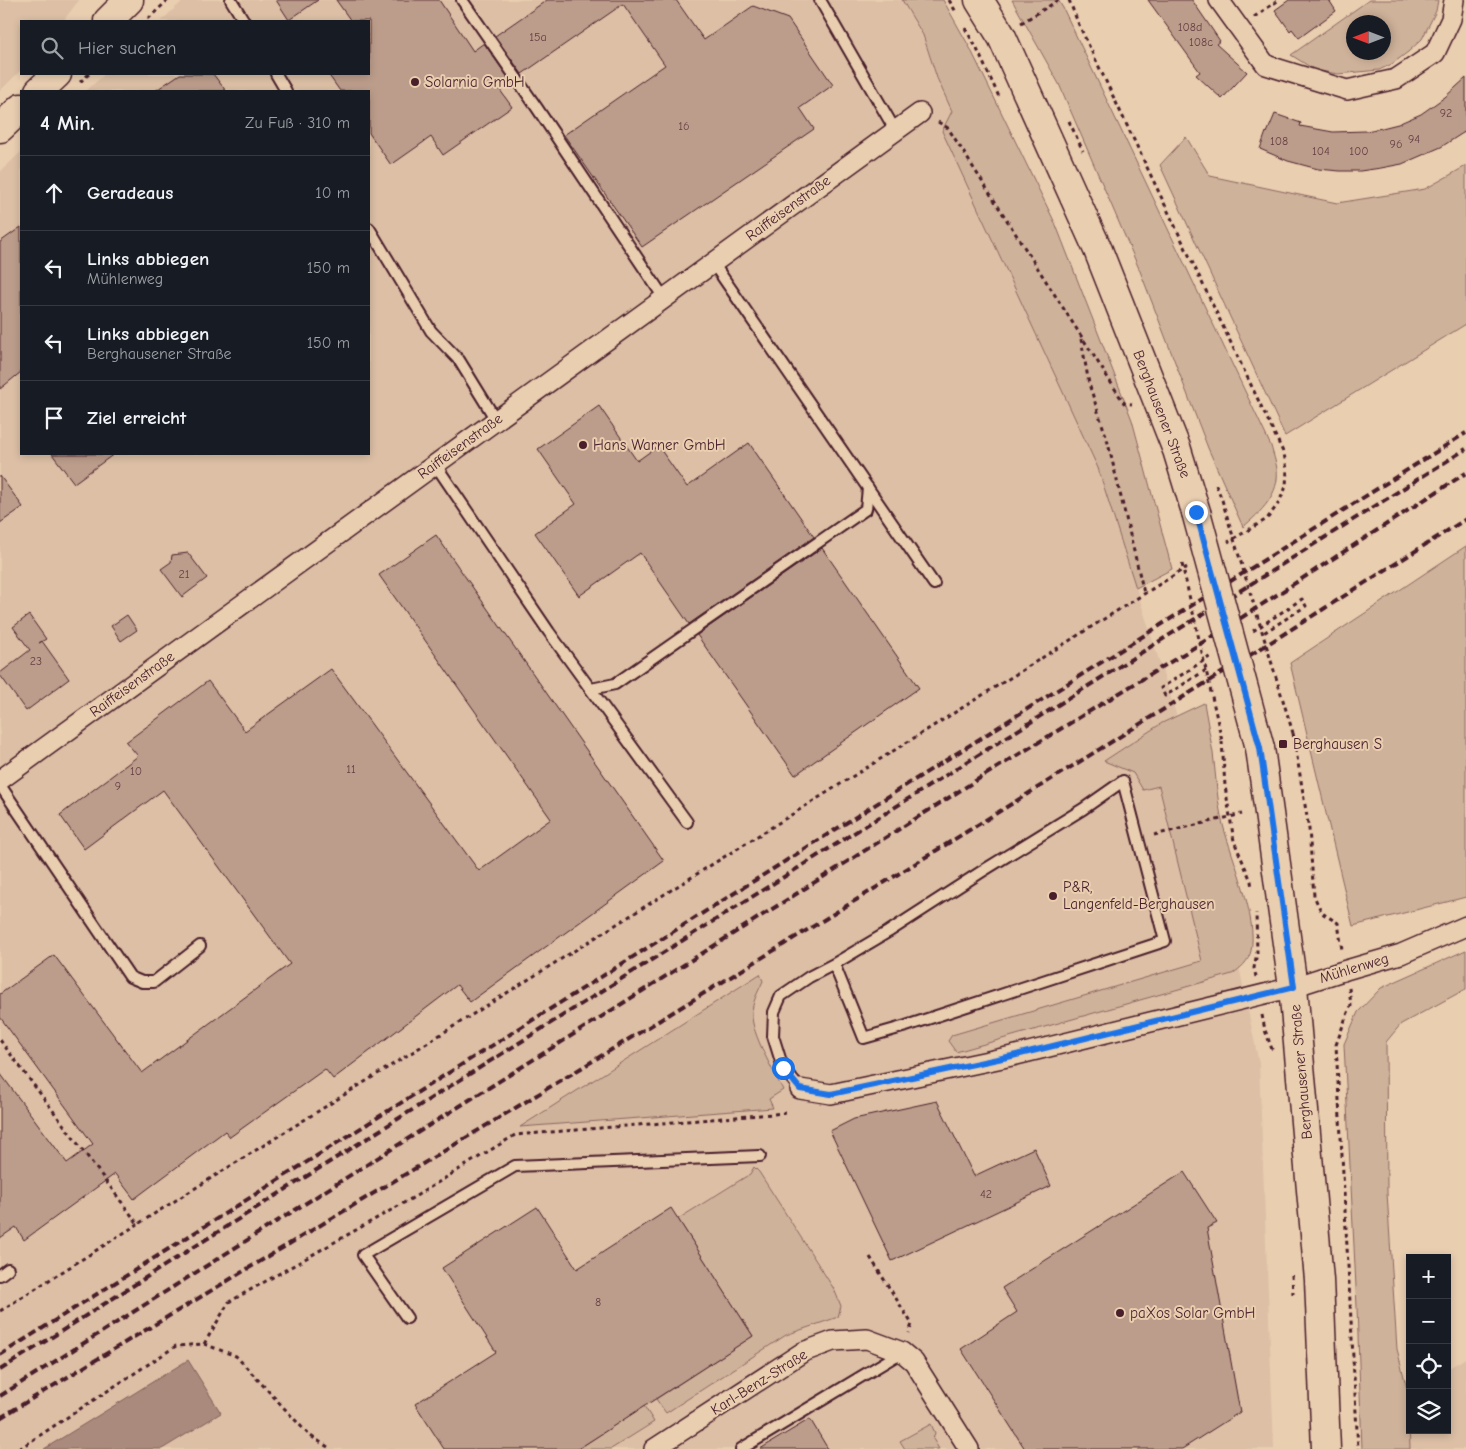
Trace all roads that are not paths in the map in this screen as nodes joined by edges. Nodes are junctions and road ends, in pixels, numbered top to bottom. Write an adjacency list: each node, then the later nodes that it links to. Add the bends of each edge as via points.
1 (129, 0): 8 (main road)
2 (231, 0): 9 (lane)
3 (462, 0): 20 (lane)
4 (820, 0): 17 (lane)
5 (979, 0): 32 (main road, Berghausener Straße, bridge, via 1002,37 1098,250 1178,450 1260,748)
6 (1219, 0): 7 (street, via 1266,65 1347,90 1396,79 1435,53 1451,19)
7 (1454, 0)
8 (109, 20)
9 (243, 20)
10 (56, 75): 12 (main road)
11 (277, 75): 13 (lane)
12 (40, 90)
13 (285, 90)
14 (20, 109): 16 (main road)
15 (920, 112): 17 (street, Raiffeisenstraße)
16 (0, 128)
17 (895, 130): 19 (street, Raiffeisenstraße)
18 (370, 230): 21 (lane, via 431,331 459,360)
19 (713, 263): 20 (street, Raiffeisenstraße); 23 (lane)
20 (664, 298): 21 (street, Raiffeisenstraße)
21 (496, 420): 22 (street, Raiffeisenstraße)
22 (435, 464): 25 (lane); 26 (street, Raiffeisenstraße)
23 (868, 488): 24 (lane); 25 (lane, via 866,509 615,684)
24 (934, 584)
25 (590, 689): 28 (lane)
26 (0, 780)
27 (0, 786): 30 (lane, via 130,977 154,982)
28 (688, 822)
29 (1466, 926): 32 (street, Mühlenweg, via 1401,954)
30 (200, 946)
31 (834, 964): 31 (lane, via 1041,836 1123,781 1165,941 864,1038); 33 (lane, via 781,996 774,1012 773,1036 783,1068)
32 (1294, 987): 33 (street, Mühlenweg, via 1012,1056 831,1094); 40 (main road, Berghausener Straße, via 1319,1280)
33 (800, 1089)
34 (760, 1156): 35 (lane, via 515,1166 363,1255)
35 (407, 1318)
36 (902, 1352): 37 (street, Karl-Benz-Straße, via 867,1340 833,1341 803,1352); 38 (lane); 39 (street, Karl-Benz-Straße, via 914,1362)
37 (654, 1449)
38 (741, 1449)
39 (969, 1449)
40 (1326, 1449)

